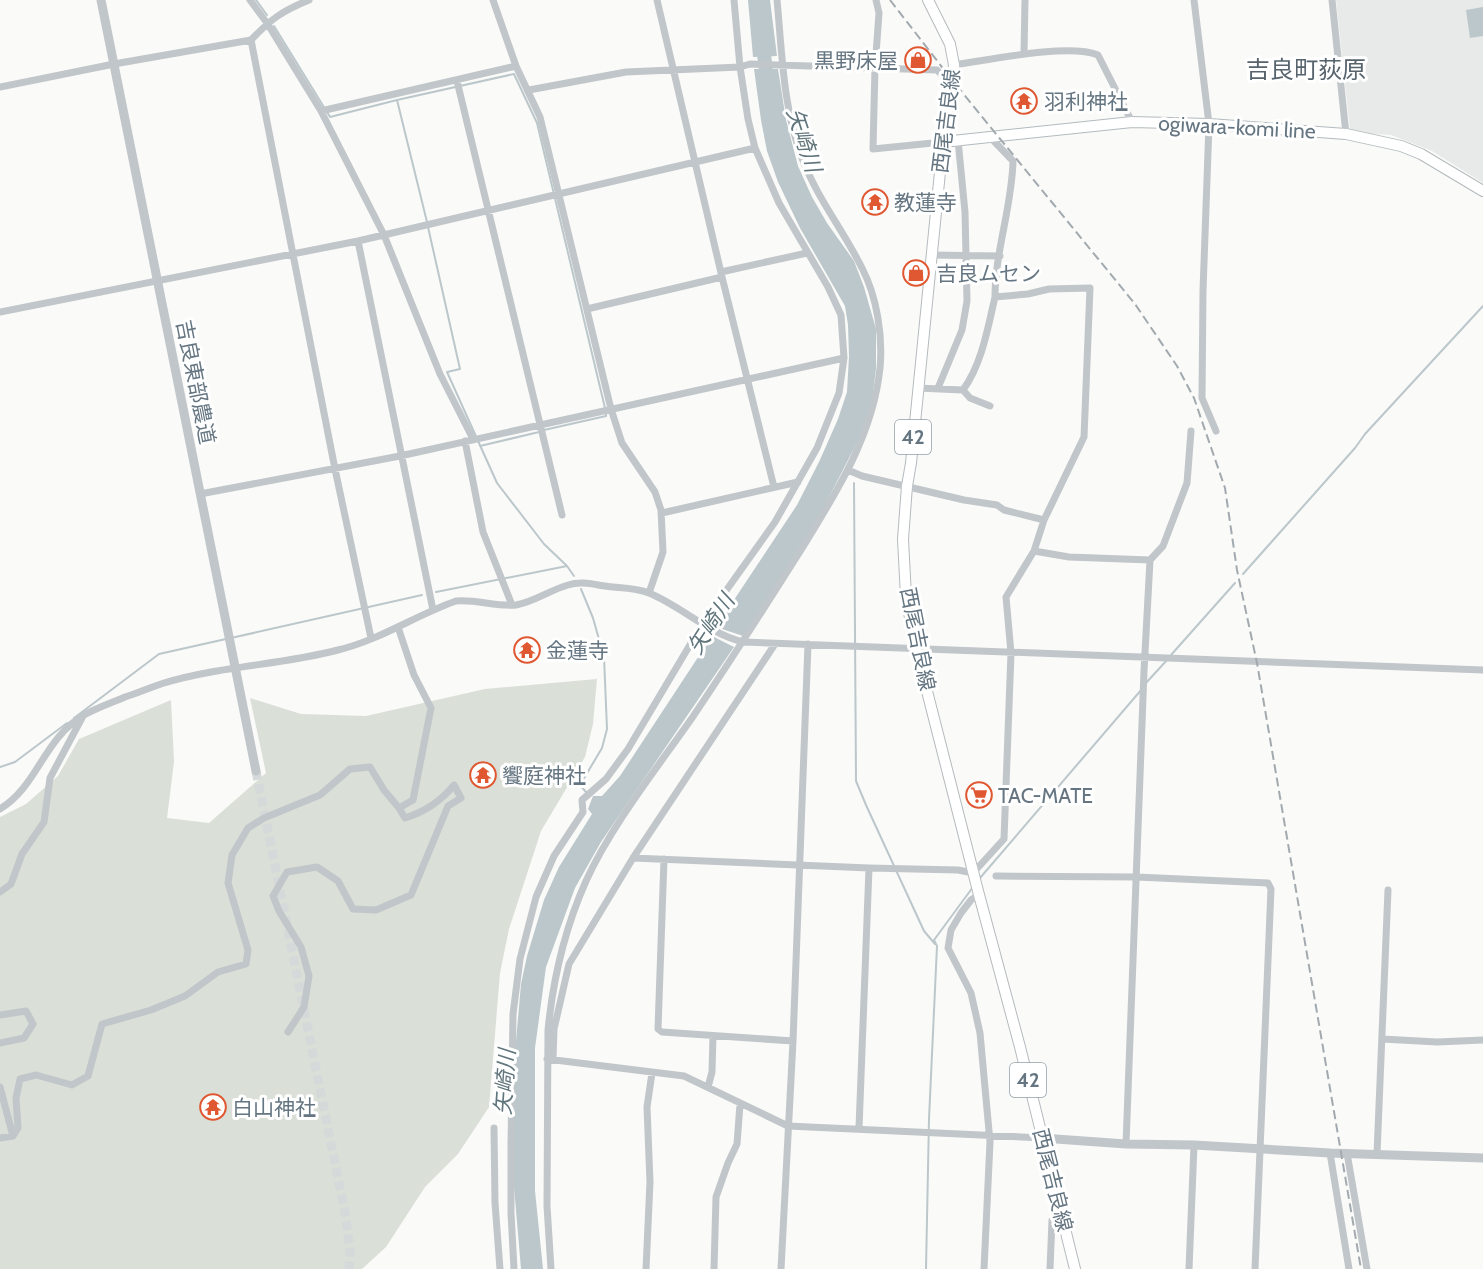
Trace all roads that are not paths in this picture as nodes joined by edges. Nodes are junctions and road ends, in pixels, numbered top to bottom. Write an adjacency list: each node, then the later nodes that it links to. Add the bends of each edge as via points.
1 (101, 0): 16 (street, 吉良東部農道)
2 (250, 0): 13 (street)
3 (309, 0): 13 (street)
4 (493, 0): 19 (street)
5 (657, 0): 22 (street)
6 (734, 0): 20 (street)
7 (777, 0): 17 (street)
8 (876, 0): 21 (street, via 879,13)
9 (928, 0): 18 (main road, 西尾吉良線 / 42, via 950,45)
10 (1025, 0): 15 (street)
11 (1194, 0): 29 (street)
12 (1332, 0): 30 (street)
13 (267, 23): 14 (street); 27 (street)
14 (251, 40): 16 (street); 42 (street)
15 (1024, 54): 18 (street); 28 (street, via 1088,51 1098,55)
16 (114, 64): 25 (street); 47 (street, 吉良東部農道)
17 (780, 64): 20 (street); 21 (street); 65 (street, via 800,154 817,193 863,271 877,318 877,388 867,427)
18 (954, 65): 24 (main road, 西尾吉良線 / 42)
19 (516, 66): 23 (street); 26 (street)
20 (740, 66): 22 (street); 34 (street)
21 (875, 68): 24 (street, via 937,70); 33 (street, via 873,148)
22 (672, 69): 26 (street, via 626,72); 35 (street)
23 (457, 81): 27 (street); 38 (street)
24 (952, 85): 33 (main road, 西尾吉良線 / 42)
25 (0, 87)
26 (529, 90): 37 (street, via 540,117)
27 (321, 111): 39 (street)
28 (1132, 122): 29 (main road, ogiwara-komi line); 31 (main road, ogiwara-komi line)
29 (1209, 124): 30 (main road, ogiwara-komi line); 60 (street, via 1202,398)
30 (1346, 134): 36 (main road, ogiwara-komi line, via 1421,154)
31 (991, 138): 32 (main road, ogiwara-komi line); 45 (street, via 1013,161)
32 (958, 140): 33 (main road, ogiwara-komi line); 44 (street)
33 (943, 141): 43 (main road, 西尾吉良線 / 42)
34 (755, 148): 35 (street); 41 (street)
35 (694, 163): 37 (street); 46 (street)
36 (1483, 191)
37 (558, 194): 38 (street); 49 (street)
38 (489, 210): 39 (street); 58 (street)
39 (384, 235): 40 (street); 61 (street, via 440,374)
40 (358, 242): 42 (street); 63 (street)
41 (807, 253): 46 (street); 51 (street, via 841,315)
42 (293, 254): 47 (street); 64 (street)
43 (931, 255): 44 (street); 53 (main road, 西尾吉良線 / 42)
44 (967, 255): 45 (street); 54 (street, via 968,302 962,330)
45 (1000, 256): 48 (street)
46 (721, 275): 49 (street); 52 (street)
47 (157, 281): 50 (street); 69 (street, 吉良東部農道)
48 (996, 297): 55 (street, via 983,346); 72 (street, via 1090,288 1084,437)
49 (587, 309): 57 (street)
50 (0, 312)
51 (844, 358): 52 (street); 66 (street, via 839,393 817,448)
52 (747, 381): 57 (street); 68 (street)
53 (917, 388): 54 (street); 67 (main road, 西尾吉良線 / 42)
54 (938, 388): 55 (street)
55 (963, 390): 56 (street, via 970,398)
56 (990, 406)
57 (611, 409): 58 (street); 70 (street, via 622,443 655,492)
58 (542, 426): 61 (street); 71 (street)
59 (1191, 431): 74 (street, via 1187,483 1163,546)
60 (1216, 431)
61 (473, 439): 62 (street)
62 (465, 441): 63 (street); 76 (street, via 483,532)
63 (400, 456): 64 (street); 77 (street)
64 (335, 469): 69 (street); 80 (street)
65 (848, 470): 67 (street); 81 (street)
66 (798, 482): 68 (street); 78 (street, via 775,522)
67 (907, 486): 72 (street, via 997,505); 84 (main road, 西尾吉良線 / 42, via 903,539 906,597)
68 (774, 487): 70 (street)
69 (200, 494): 87 (street, 吉良東部農道)
70 (662, 513): 75 (street, via 663,552)
71 (562, 515)
72 (1044, 520): 73 (street)
73 (1034, 551): 74 (street, via 1069,557); 85 (street, via 1006,597)
74 (1150, 560): 86 (street)
75 (649, 593): 76 (street, via 582,582); 78 (street)
76 (512, 605): 77 (street, via 466,600)
77 (433, 610): 79 (street)
78 (703, 624): 81 (street); 131 (street, via 628,749 606,779 582,800 583,812 554,856 536,897 520,959 513,1014)
79 (398, 627): 80 (street); 91 (street, via 414,675 431,708 413,800)
80 (371, 638): 87 (street, via 320,655)
81 (739, 641): 82 (street); 110 (street, via 612,834 587,879 562,947 550,1005)
82 (775, 644): 83 (street); 93 (street)
83 (808, 644): 84 (street); 95 (street)
84 (916, 648): 85 (street); 97 (main road, 西尾吉良線 / 42)
85 (1011, 653): 86 (street); 97 (street, via 1004,839)
86 (1150, 658): 88 (street); 99 (street, via 1144,671)
87 (234, 668): 89 (street, via 165,683); 90 (street, 吉良東部農道)
88 (1483, 670)
89 (82, 716): 92 (street, via 54,741 28,782); 101 (street, via 50,778 44,822 22,854 11,884)
90 (256, 771)
91 (399, 808): 104 (street, via 405,818 417,814 454,785 461,798 448,806 411,895 376,910 353,909 338,881 317,867 287,872 273,896 301,947 309,976 304,1007); 119 (street, via 370,766 350,769 320,795 248,828 232,855 228,883 248,950 246,964 218,972 185,996 102,1024 88,1076 72,1085 36,1075 20,1079 16,1098 18,1128)
92 (0, 809)
93 (633, 858): 94 (street); 110 (street, via 569,964)
94 (664, 859): 95 (street); 105 (street, via 658,1029)
95 (799, 864): 96 (street); 108 (street)
96 (869, 868): 97 (street); 117 (street)
97 (974, 873): 102 (main road, 西尾吉良線 / 42)
98 (996, 876): 99 (street)
99 (1137, 877): 122 (street); 124 (street, via 1268,883 1271,889)
100 (1388, 890): 106 (street)
101 (0, 892)
102 (979, 893): 118 (street, via 951,930 948,948 971,993 980,1033); 121 (main road, 西尾吉良線 / 42)
103 (0, 1015): 109 (street, via 26,1011 33,1024 24,1038)
104 (288, 1032)
105 (713, 1036): 108 (street); 112 (street)
106 (1382, 1039): 107 (street); 127 (street)
107 (1483, 1040)
108 (793, 1041): 115 (street)
109 (0, 1043)
110 (550, 1059): 111 (street); 132 (street, via 547,1206)
111 (652, 1073): 112 (street, via 684,1076); 133 (street)
112 (708, 1086): 114 (street)
113 (0, 1088): 119 (street)
114 (740, 1104): 115 (street); 134 (street, via 737,1144 716,1197)
115 (788, 1126): 117 (street); 135 (street)
116 (494, 1128): 130 (street)
117 (859, 1128): 118 (street)
118 (988, 1134): 121 (street); 136 (street)
119 (13, 1136): 120 (street)
120 (0, 1138)
121 (1042, 1138): 122 (street); 129 (main road, 西尾吉良線 / 42)
122 (1126, 1144): 123 (street)
123 (1194, 1145): 124 (street); 139 (street)
124 (1260, 1148): 125 (street); 140 (street)
125 (1330, 1153): 126 (street); 141 (street)
126 (1347, 1153): 127 (street); 142 (street)
127 (1377, 1154): 128 (street)
128 (1483, 1158)
129 (1061, 1217): 137 (street, via 1052,1220); 138 (main road, 西尾吉良線 / 42)
130 (500, 1269)
131 (514, 1269)
132 (551, 1269)
133 (646, 1269)
134 (714, 1269)
135 (781, 1269)
136 (984, 1269)
137 (1050, 1269)
138 (1075, 1269)
139 (1189, 1269)
140 (1255, 1269)
141 (1349, 1269)
142 (1367, 1269)

